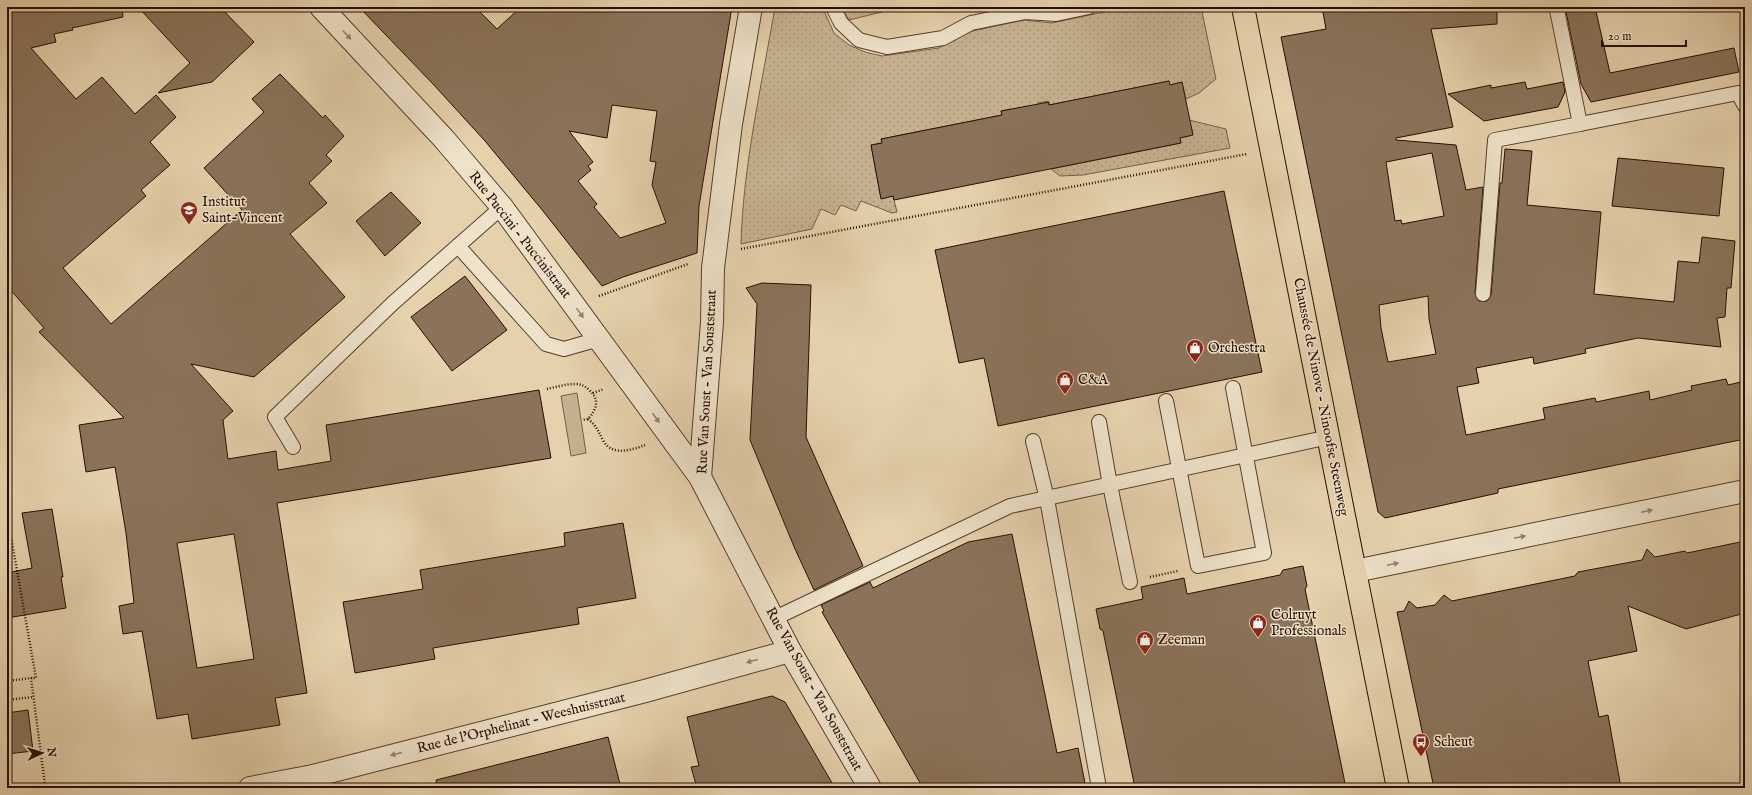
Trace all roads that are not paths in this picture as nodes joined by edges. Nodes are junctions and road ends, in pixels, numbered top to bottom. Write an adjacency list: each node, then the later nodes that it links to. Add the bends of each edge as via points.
1 (321, 7): 9 (street, Rue Puccini - Puccinistraat, one-way to 9, via 444,139)
2 (751, 7): 21 (street, Rue Van Soust - Van Souststraat, via 731,124 713,268 712,322)
3 (833, 7): 4 (lane, via 841,23 859,40 887,47 943,38 971,23 1025,12 1056,14)
4 (1089, 7)
5 (1243, 7): 16 (main road, Chaussée de Ninove - Ninoofse Steenweg)
6 (1558, 10): 8 (lane)
7 (1745, 106): 8 (lane, via 1738,93)
8 (1580, 124): 11 (lane, via 1495,140)
9 (502, 207): 10 (lane); 12 (street, Rue Puccini - Puccinistraat, one-way to 12)
10 (458, 246): 12 (lane, via 546,344 564,349); 18 (lane, via 393,303 275,417)
11 (1483, 294)
12 (599, 339): 21 (street, Rue Puccini - Puccinistraat, one-way to 21)
13 (1233, 388): 19 (lane)
14 (1166, 401): 20 (lane)
15 (1099, 422): 22 (lane)
16 (1329, 437): 19 (lane); 25 (main road, Chaussée de Ninove - Ninoofse Steenweg)
17 (1033, 441): 24 (lane)
18 (293, 447)
19 (1246, 454): 20 (lane); 20 (lane, via 1264,553 1198,566)
20 (1178, 470): 22 (lane)
21 (700, 478): 27 (street, Rue Van Soust - Van Souststraat)
22 (1110, 485): 24 (lane); 26 (lane)
23 (1745, 491): 25 (street, one-way to 23)
24 (1047, 499): 27 (lane, via 1010,506); 31 (lane)
25 (1354, 571): 32 (main road, Chaussée de Ninove - Ninoofse Steenweg)
26 (1130, 582)
27 (773, 619): 28 (street, Rue Van Soust - Van Souststraat)
28 (790, 651): 29 (street, Rue de l'Orphelinat - Weeshuisstraat, one-way to 29, via 645,691); 30 (street, Rue Van Soust - Van Souststraat)
29 (260, 787)
30 (870, 788)
31 (1099, 788)
32 (1398, 788)

